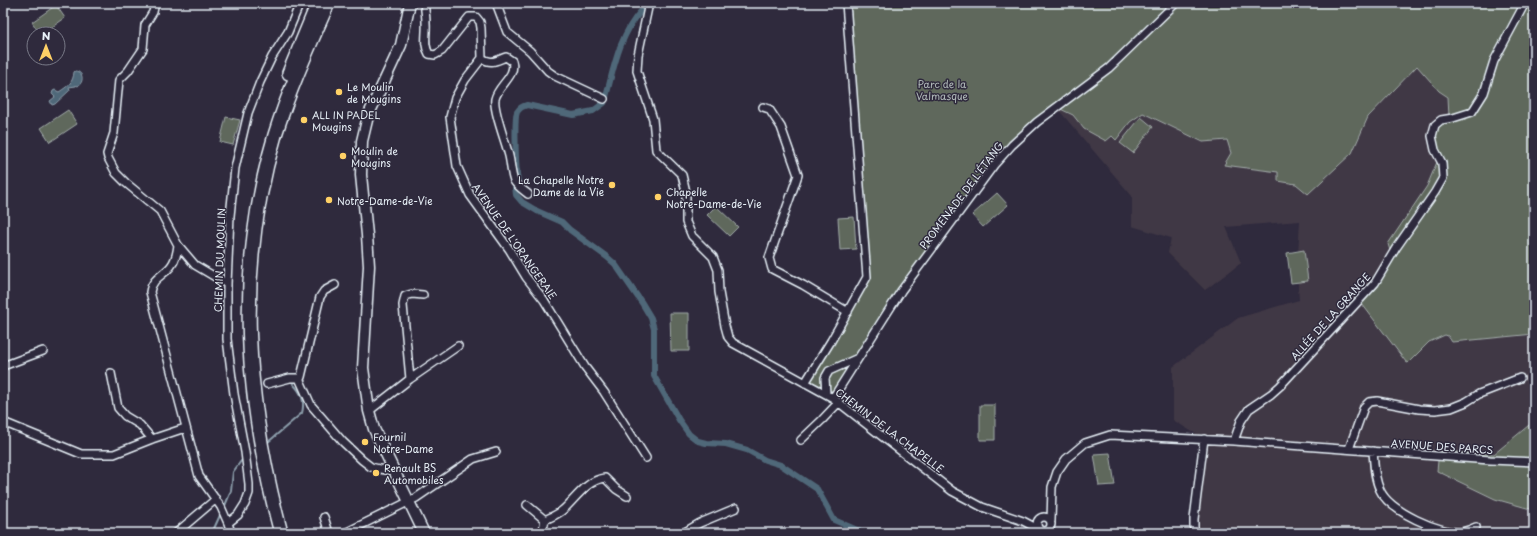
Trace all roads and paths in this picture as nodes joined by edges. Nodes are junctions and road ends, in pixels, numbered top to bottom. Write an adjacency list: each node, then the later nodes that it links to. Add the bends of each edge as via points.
1 (155, 3): 15 (street, via 145,25 143,49 119,80 114,133 107,154 116,173 160,211)
2 (300, 3): 16 (street, CHEMIN DU MOULIN, via 288,32 260,82 248,113 235,168)
3 (410, 3): 31 (main road, via 401,45 368,116 362,141 361,175 369,266 363,368)
4 (424, 3): 11 (street, via 425,42 429,54 435,55 442,51 466,20 469,17 476,17 481,28)
5 (496, 3): 12 (street, via 507,32 530,51 548,71)
6 (649, 3): 28 (street, CHEMIN DE LA CHAPELLE, via 637,71 653,119 656,150 682,175 686,192 686,222 692,236 713,257 718,270 719,292 728,337 733,343)
7 (846, 3): 19 (street, via 867,274)
8 (1176, 3): 22 (street, PROMENADE DE L'ÉTANG, via 1109,68 1012,144 901,291)
9 (1525, 3): 37 (street, ALLÉE DE LA GRANGE, via 1494,61 1484,93 1472,112 1441,120 1435,125 1432,136 1435,150 1442,163 1443,178 1375,283 1280,386 1249,409 1241,420)
10 (325, 5): 61 (highway, via 291,67 260,159 250,203 241,278 241,342 246,394 256,456); 62 (highway, via 274,140 257,208 250,270 248,326 252,377 262,449)
11 (482, 58): 14 (street, via 494,62 510,58 514,65 497,93 495,105 513,176 517,184); 41 (street, AVENUE DE L'ORANGERAIE, via 455,98 450,117 457,166 463,182 518,266 544,300)
12 (604, 99)
13 (763, 107): 19 (street, via 769,109 781,127 798,176 769,258 772,269)
14 (528, 194)
15 (178, 246): 16 (street, via 195,265); 33 (street, via 176,258 151,284 150,292)
16 (227, 284): 54 (street, CHEMIN DU MOULIN, via 227,338 249,484 245,504 238,515)
17 (335, 285): 25 (street, via 320,296)
18 (423, 295): 27 (street, via 405,296 403,305)
19 (848, 312): 28 (street)
20 (458, 346): 27 (street)
21 (43, 350): 23 (street)
22 (858, 358): 30 (street, PROMENADE DE L'ÉTANG); 30 (street, via 829,371 825,378)
23 (3, 366)
24 (111, 373): 34 (street, via 118,408 125,416 140,425)
25 (299, 378): 29 (street); 43 (street, via 312,405 343,442 371,467)
26 (1520, 378): 38 (street, via 1451,408 1419,409 1370,402 1364,407)
27 (410, 379): 31 (street)
28 (805, 383): 30 (street, CHEMIN DE LA CHAPELLE)
29 (268, 384)
30 (833, 398): 36 (street, PROMENADE DE L'ÉTANG, via 814,429); 53 (street, CHEMIN DE LA CHAPELLE, via 952,491 982,507)
31 (369, 411): 43 (main road, via 374,429)
32 (3, 422): 34 (street, via 81,454 114,454)
33 (185, 428): 34 (street); 45 (street, via 199,476)
34 (152, 439)
35 (1204, 439): 37 (street, AVENUE DES PARCS); 47 (street, AVENUE DES PARCS, via 1110,435 1085,443 1066,458 1057,472); 67 (street)
36 (801, 440)
37 (1234, 441): 38 (street, AVENUE DES PARCS)
38 (1349, 449): 39 (street, AVENUE DES PARCS)
39 (1373, 451): 42 (street, AVENUE DES PARCS); 56 (street, via 1380,491 1402,511 1441,529 1462,532)
40 (496, 452): 46 (street, via 473,459)
41 (646, 458)
42 (1534, 462)
43 (394, 471): 46 (main road)
44 (628, 496): 52 (street, via 605,478 597,479 577,494 563,510)
45 (216, 499): 54 (street); 59 (street)
46 (409, 501): 58 (main road); 64 (street)
47 (1051, 501): 51 (street); 55 (street, AVENUE DES PARCS)
48 (527, 505): 52 (street)
49 (736, 508): 66 (street)
50 (324, 517): 63 (street)
51 (1040, 518): 53 (street, CHEMIN DE LA CHAPELLE); 55 (street, via 1046,517); 57 (street, via 1037,525)
52 (545, 520): 65 (street)
53 (1024, 521): 57 (street, CHEMIN DE LA CHAPELLE)
54 (228, 523): 60 (street)
55 (1050, 527): 57 (street, via 1046,531)
56 (1476, 527)
57 (1041, 531)
58 (421, 532)
59 (176, 533)
60 (231, 533)
61 (273, 533)
62 (281, 533)
63 (329, 533)
64 (345, 533)
65 (542, 533)
66 (682, 533)
67 (1194, 533)

